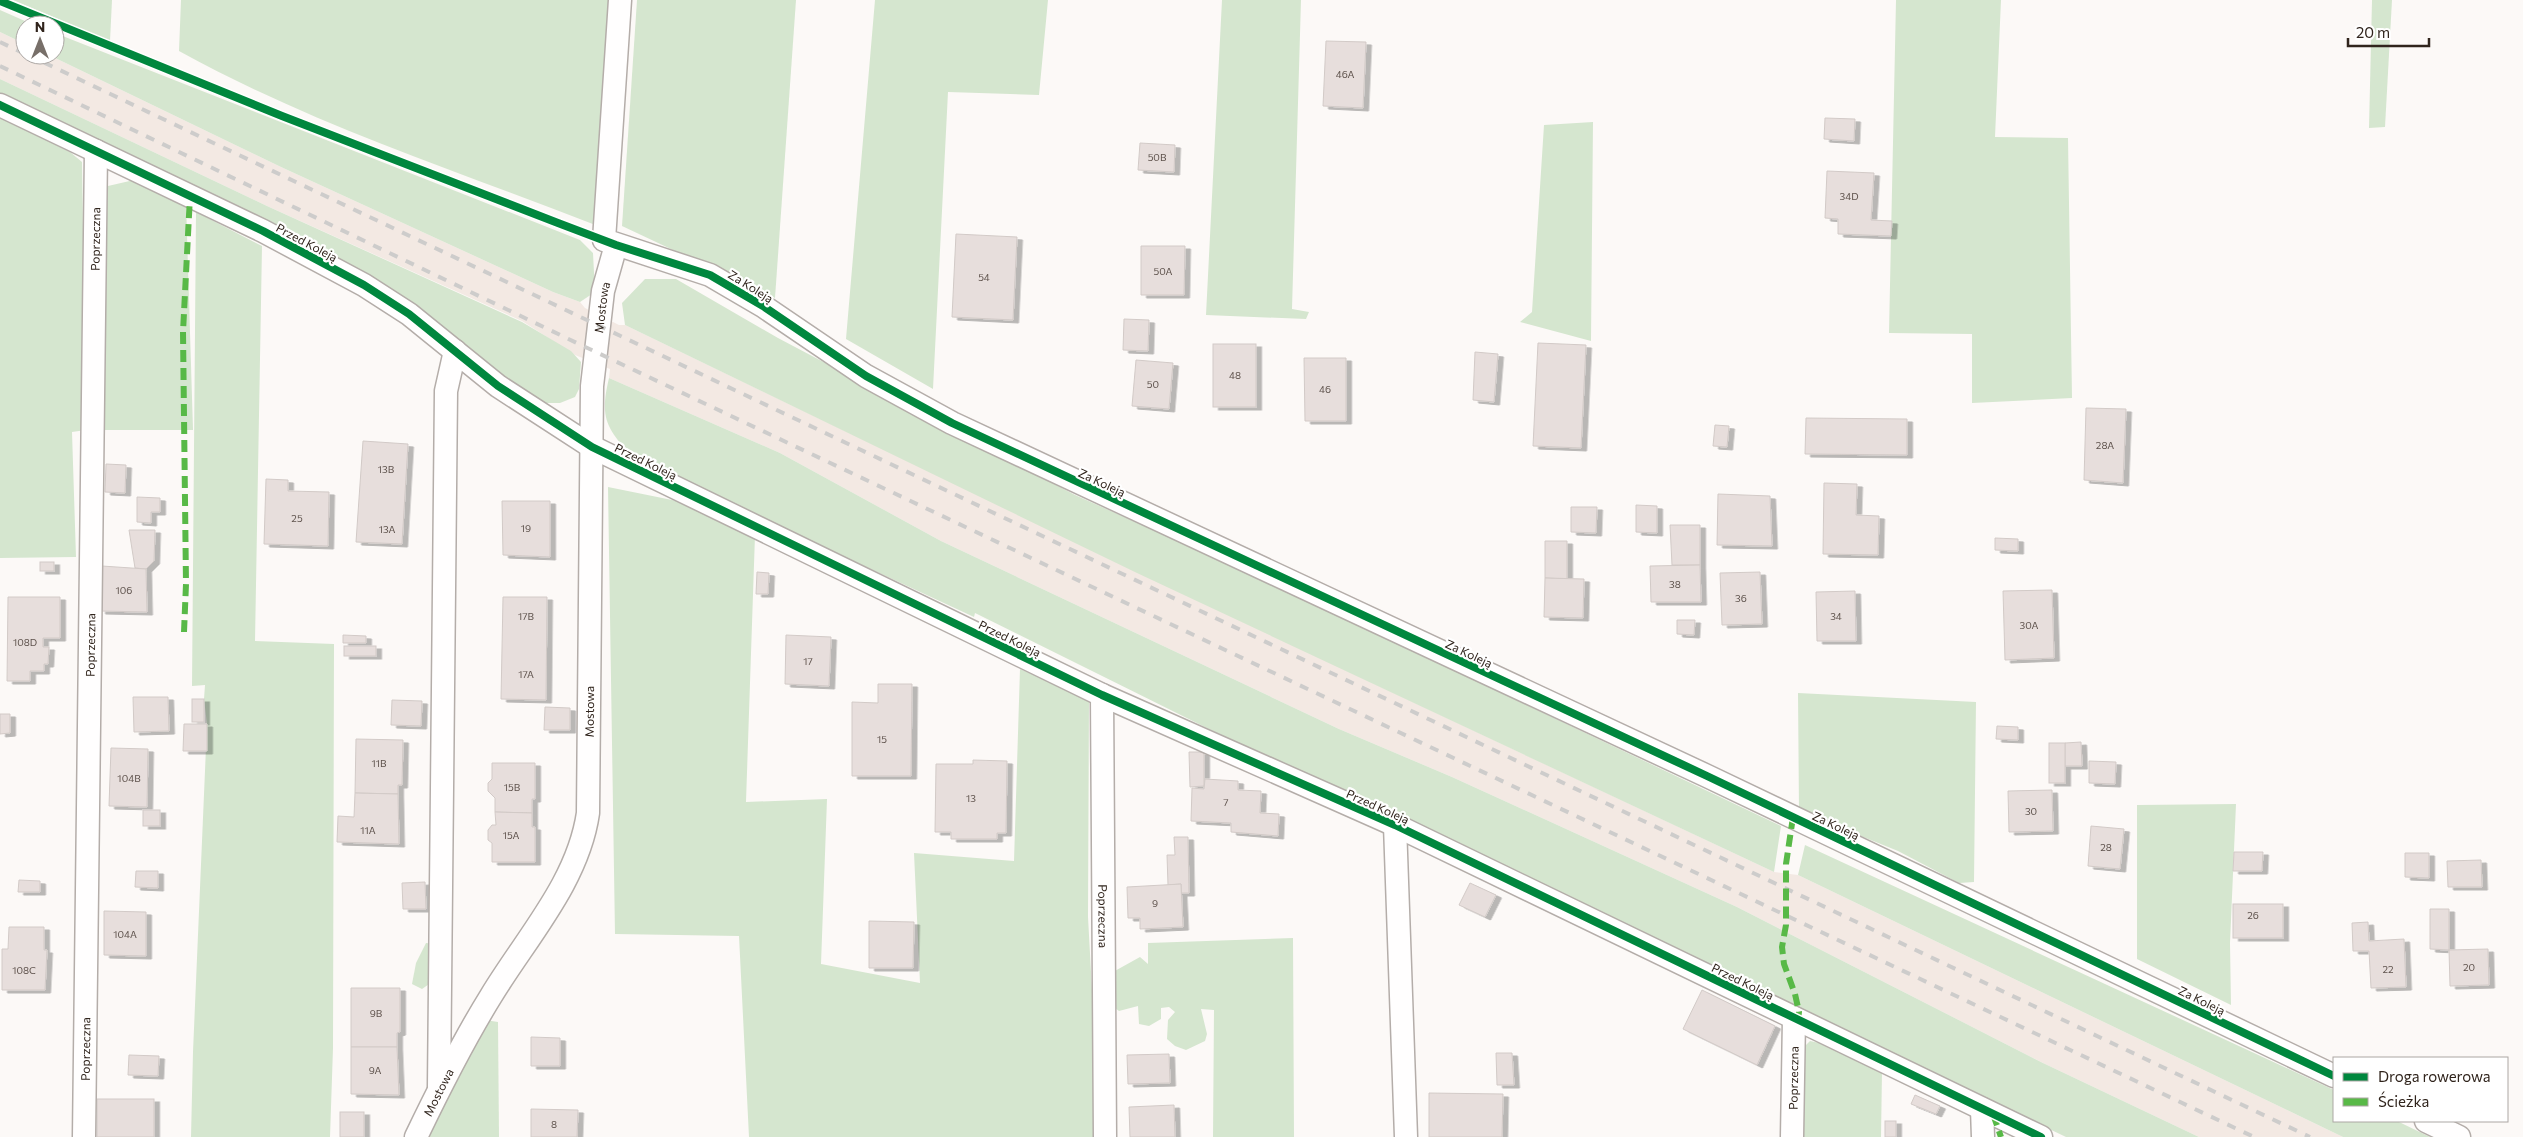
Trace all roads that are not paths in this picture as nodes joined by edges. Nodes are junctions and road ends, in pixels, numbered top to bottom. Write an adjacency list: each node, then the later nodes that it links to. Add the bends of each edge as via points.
1 (620, 0): 4 (street, Mostowa)
2 (0, 105): 3 (street, Przed Koleją)
3 (96, 151): 5 (street, Przed Koleją, via 364,286 409,314); 14 (street, Poprzeczna)
4 (610, 243): 6 (street, Mostowa, via 592,386); 10 (street, Za Koleją, via 710,275 763,306 866,376 960,427 1707,776)
5 (455, 351): 6 (street, Przed Koleją, via 498,386); 11 (street, via 446,391)
6 (592, 447): 7 (street, Przed Koleją); 11 (street, Mostowa, via 588,813 585,835 565,880 492,994)
7 (1102, 695): 8 (street, Przed Koleją); 16 (street, Poprzeczna)
8 (1396, 825): 9 (street, Przed Koleją); 17 (street)
9 (1794, 1018): 12 (street, Przed Koleją); 18 (street, Poprzeczna)
10 (2333, 1076)
11 (439, 1087): 15 (street, Mostowa)
12 (1982, 1109): 19 (street); 20 (street, Przed Koleją)
13 (2428, 1122): 21 (street)
14 (84, 1137)
15 (416, 1137)
16 (1105, 1137)
17 (1406, 1137)
18 (1792, 1137)
19 (1983, 1137)
20 (2041, 1137)
21 (2459, 1137)

